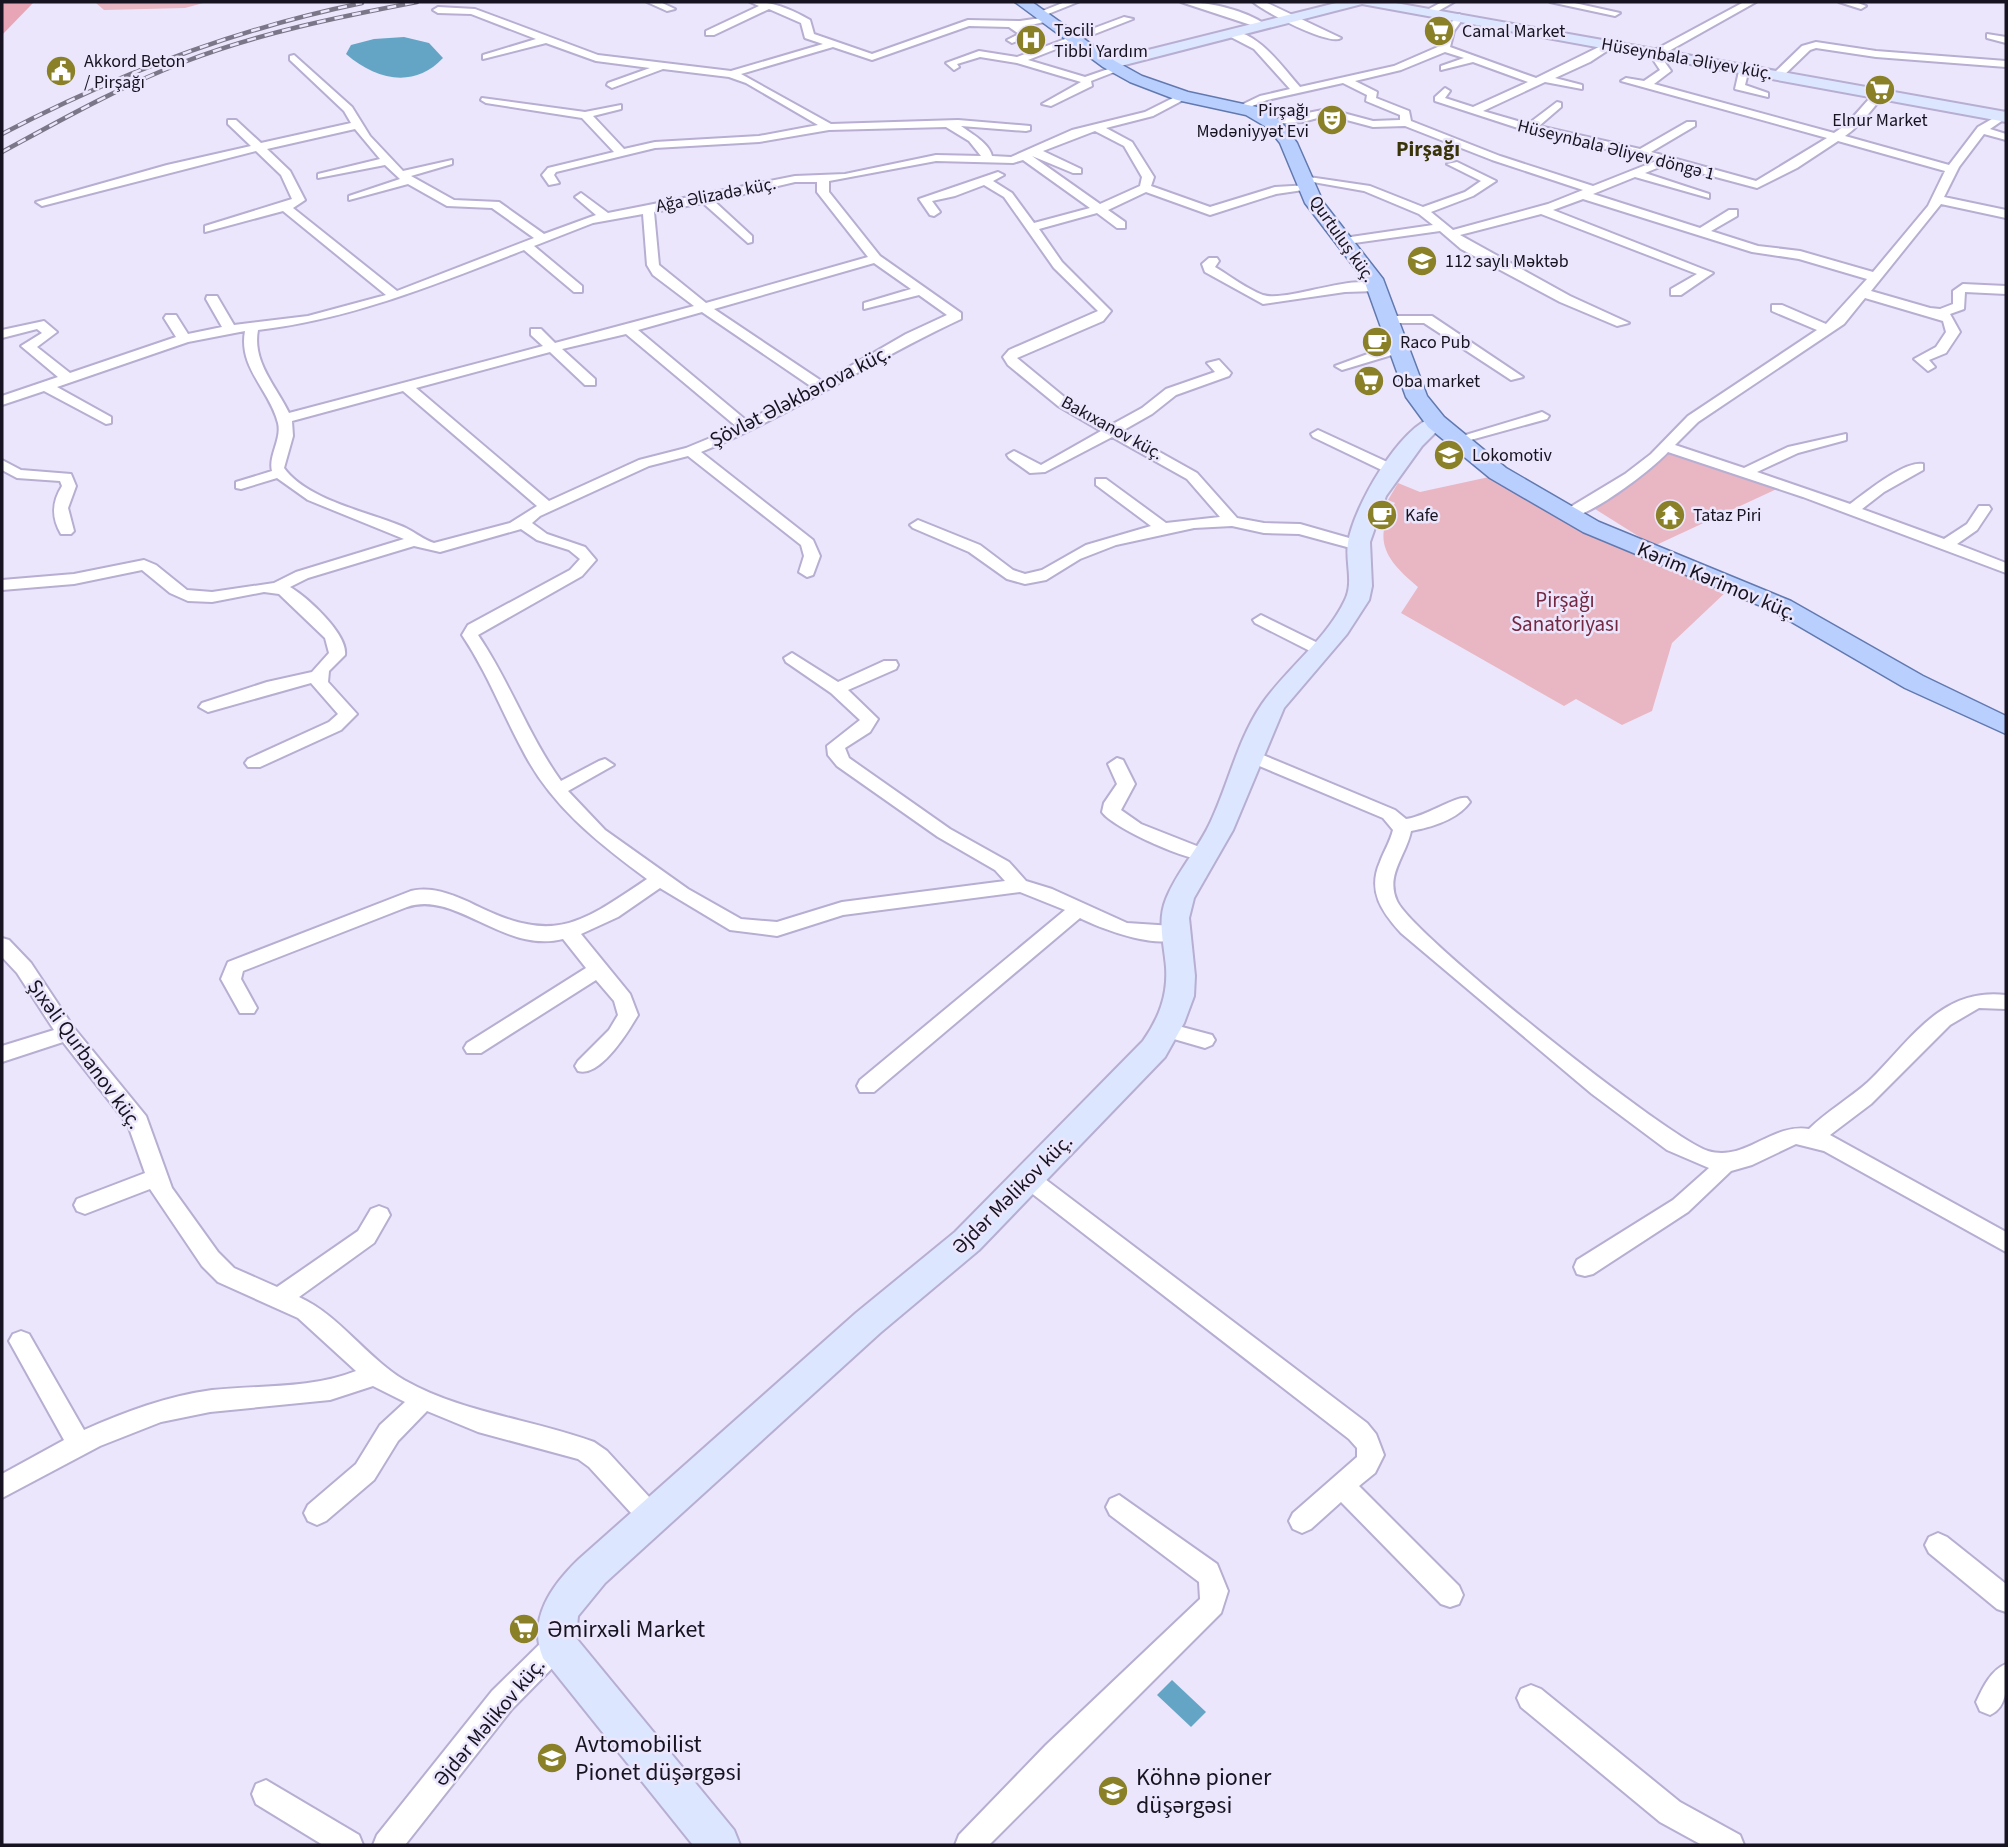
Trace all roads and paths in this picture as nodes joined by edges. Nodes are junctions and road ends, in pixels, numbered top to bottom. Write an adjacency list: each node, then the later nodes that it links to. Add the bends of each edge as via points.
1 (652, 2): 17 (street)
2 (755, 2): 15 (street)
3 (1022, 2): 22 (main road)
4 (1073, 2): 22 (street)
5 (1186, 2): 19 (street)
6 (1218, 2): 19 (street)
7 (1258, 2): 25 (street)
8 (1356, 2): 25 (street)
9 (1368, 2): 20 (street, Hüseynbala Əliyev küç.)
10 (1449, 2): 20 (street)
11 (1555, 2): 14 (street)
12 (1751, 2): 41 (street)
13 (1844, 2): 16 (street)
14 (1571, 3): 21 (street)
15 (768, 6): 29 (street); 38 (street, via 801,19 808,24 809,36)
16 (1861, 6)
17 (670, 9)
18 (438, 10): 35 (street, via 472,11)
19 (1225, 11): 27 (street)
20 (1430, 12): 23 (street, Hüseynbala Əliyev küç.)
21 (1615, 13)
22 (1044, 17): 26 (street); 33 (main road)
23 (1459, 18): 39 (street, Hüseynbala Əliyev küç.); 40 (street, via 1449,31)
24 (1128, 19): 28 (street)
25 (1289, 19): 27 (street); 34 (street)
26 (1012, 24): 36 (street, via 1027,35); 38 (street, via 960,25 877,57)
27 (1261, 25): 30 (street)
28 (1106, 30): 31 (street); 33 (street)
29 (710, 33)
30 (1231, 33): 49 (street); 61 (street, via 1258,47)
31 (1118, 34)
32 (1991, 36): 37 (street)
33 (1074, 38): 45 (street); 49 (main road)
34 (1336, 38)
35 (547, 39): 42 (street); 46 (street, via 596,58)
36 (1012, 40)
37 (2006, 40)
38 (833, 44): 52 (street)
39 (1611, 45): 41 (street, Hüseynbala Əliyev küç.); 56 (street, Hüseynbala Əliyev döngə 1)
40 (1445, 48): 44 (street); 55 (street, via 1397,68)
41 (1660, 53): 51 (street, Hüseynbala Əliyev küç.); 59 (street, via 1658,61 1666,71)
42 (487, 57)
43 (294, 58): 79 (street, via 348,109)
44 (1472, 59): 50 (street); 56 (street)
45 (1018, 60): 48 (street, via 979,54 951,63); 54 (street)
46 (672, 63): 52 (street); 58 (street)
47 (2006, 64): 53 (street, via 1816,45 1806,48)
48 (954, 67)
49 (1113, 67): 54 (street); 65 (main road)
50 (1445, 68)
51 (1744, 69): 53 (street, Hüseynbala Əliyev küç.); 64 (street, via 1739,87)
52 (731, 74): 80 (street)
53 (1778, 75): 63 (street, Hüseynbala Əliyev küç.)
54 (1085, 80): 67 (street, via 1088,84)
55 (1347, 80): 61 (street); 76 (street, via 1373,94 1370,99 1405,113)
56 (1537, 80): 60 (street); 71 (street, Hüseynbala Əliyev döngə 1)
57 (1626, 81): 59 (street)
58 (612, 85)
59 (1646, 85): 86 (street)
60 (1578, 87)
61 (1297, 90): 70 (street)
62 (1446, 92): 71 (street, via 1439,99)
63 (1880, 94): 73 (street, Hüseynbala Əliyev küç.); 86 (street, Hüseynbala Əliyev döngə 1, via 1859,120)
64 (1764, 95)
65 (1183, 96): 70 (main road); 81 (street, via 1149,114)
66 (486, 100): 72 (street)
67 (1047, 104)
68 (1558, 105): 82 (street)
69 (617, 107): 72 (street)
70 (1240, 108): 74 (main road)
71 (1473, 111): 82 (street, Hüseynbala Əliyev döngə 1)
72 (585, 115): 88 (street)
73 (2004, 116): 84 (street)
74 (1271, 121): 76 (street, via 1328,112 1373,124); 104 (main road, Qurtuluş küç., via 1288,143)
75 (232, 122): 87 (street)
76 (1406, 123): 106 (street)
77 (949, 124): 80 (street); 83 (street); 91 (street, via 981,146)
78 (1691, 124): 89 (street)
79 (357, 125): 87 (street); 93 (street)
80 (829, 127): 88 (street, via 759,139 680,141)
81 (1096, 127): 90 (street, via 1076,131); 105 (street, via 1128,144 1148,177)
82 (1531, 127): 89 (street, Hüseynbala Əliyev döngə 1)
83 (1026, 128)
84 (1985, 131): 85 (street); 96 (street, via 1963,150)
85 (2006, 137)
86 (1835, 139): 92 (street, Hüseynbala Əliyev döngə 1, via 1757,185); 96 (street)
87 (259, 147): 112 (street); 113 (street, via 291,180 299,200)
88 (621, 152): 103 (street, via 552,170 548,175)
89 (1642, 153): 92 (street, Hüseynbala Əliyev döngə 1)
90 (1024, 155): 91 (street, Ağa Əlizadə küç.); 97 (street); 102 (street, via 1015,166); 115 (street)
91 (986, 158): 101 (street, Ağa Əlizadə küç., via 936,158)
92 (1667, 160): 98 (street)
93 (388, 161): 99 (street); 100 (street)
94 (448, 162): 100 (street)
95 (1453, 164): 117 (street, via 1490,181)
96 (1951, 169): 110 (street)
97 (1077, 171)
98 (1634, 173): 106 (street); 107 (street)
99 (322, 176)
100 (405, 178): 109 (street); 127 (street, via 451,203 495,205)
101 (823, 178): 111 (street, Ağa Əlizadə küç., via 795,179); 131 (street, Şövlət Ələkbərova küç., via 823,192)
102 (987, 182): 118 (street, via 925,199); 123 (street, Bakıxanov küç., via 1008,195)
103 (553, 183)
104 (1304, 183): 105 (street, via 1210,211); 117 (street, via 1366,188); 129 (main road, Qurtuluş küç.)
105 (1145, 188): 115 (street)
106 (1588, 193): 116 (street); 126 (street)
107 (1705, 196)
108 (581, 197): 121 (street)
109 (353, 198)
110 (1936, 199): 120 (street); 134 (street, via 1920,225)
111 (705, 200): 114 (street, Ağa Əlizadə küç.); 128 (street)
112 (42, 202)
113 (285, 207): 124 (street); 144 (street)
114 (647, 208): 121 (street, Ağa Əlizadə küç.); 147 (street, via 651,264)
115 (1100, 209): 122 (street); 123 (street)
116 (1542, 210): 125 (street); 133 (street)
117 (1423, 211): 125 (street)
118 (934, 212)
119 (1733, 213): 126 (street)
120 (2006, 214)
121 (604, 216): 127 (street, Ağa Əlizadə küç.)
122 (1121, 225)
123 (1034, 227): 178 (street, Bakıxanov küç., via 1058,265 1105,311 1014,353 1011,359 1063,403)
124 (209, 229)
125 (1448, 231): 129 (street); 136 (street, via 1475,251)
126 (1701, 232): 134 (street)
127 (541, 237): 130 (street, Ağa Əlizadə küç.)
128 (748, 239)
129 (1344, 242): 137 (main road, Qurtuluş küç.)
130 (524, 244): 138 (street); 144 (street, Ağa Əlizadə küç.)
131 (876, 259): 141 (street, Şövlət Ələkbərova küç.); 147 (street)
132 (1213, 261): 137 (street, via 1209,268 1263,300)
133 (1707, 273): 135 (street); 142 (street)
134 (1875, 276): 143 (street)
135 (1721, 277)
136 (1539, 284): 139 (street); 152 (street)
137 (1376, 287): 151 (main road, Qurtuluş küç.)
138 (578, 289)
139 (1517, 290)
140 (2006, 290): 149 (street, via 1963,288 1959,306)
141 (919, 291): 146 (street); 171 (street, Şövlət Ələkbərova küç., via 956,316)
142 (1676, 292)
143 (1863, 293): 149 (street); 156 (street)
144 (395, 296): 153 (street, Ağa Əlizadə küç., via 309,320)
145 (212, 299): 154 (street)
146 (869, 306)
147 (704, 307): 155 (street); 171 (street)
148 (1777, 309): 156 (street)
149 (1941, 313): 164 (street, via 1949,319 1953,332 1941,349 1921,359)
150 (171, 318): 159 (street)
151 (1387, 320): 161 (main road, Qurtuluş küç.); 165 (street, via 1427,319)
152 (1622, 323)
153 (252, 327): 154 (street, Ağa Əlizadə küç.); 175 (street, via 249,344 254,362)
154 (230, 329): 159 (street, Ağa Əlizadə küç.)
155 (629, 329): 160 (street); 177 (street)
156 (1827, 329): 182 (street, via 1693,419)
157 (536, 332): 160 (street)
158 (2, 334): 166 (street, via 40,324 50,332 28,346)
159 (184, 340): 166 (street, Ağa Əlizadə küç.)
160 (552, 348): 167 (street); 170 (street)
161 (1398, 351): 163 (street); 179 (main road, Qurtuluş küç., via 1413,389)
162 (1214, 363): 178 (street, via 1224,373 1171,393)
163 (1342, 366)
164 (1928, 367)
165 (1516, 377)
166 (69, 379): 169 (street, Ağa Əlizadə küç.)
167 (590, 382)
168 (2, 386): 172 (street)
169 (47, 387): 172 (street, Ağa Əlizadə küç.); 176 (street)
170 (407, 387): 175 (street); 194 (street)
171 (823, 388): 177 (street, Şövlət Ələkbərova küç.)
172 (16, 397): 173 (street, Ağa Əlizadə küç.)
173 (2, 401)
174 (1542, 416): 179 (street)
175 (284, 419): 190 (street, via 286,437)
176 (106, 420)
177 (746, 427): 183 (street, Şövlət Ələkbərova küç.)
178 (1113, 431): 185 (street, via 1040,470); 198 (street, Bakıxanov küç., via 1185,471)
179 (1446, 431): 189 (street, Əjdər Məlikov küç., via 1425,429); 197 (main road, Kərim Kərimov küç., via 1514,484)
180 (1318, 434): 189 (street)
181 (1841, 437): 191 (street, via 1793,450)
182 (1664, 446): 191 (street); 197 (street, via 1613,489)
183 (691, 451): 186 (street, Şövlət Ələkbərova küç.); 207 (street, via 808,543 812,556)
184 (631, 453): 186 (street)
185 (1014, 455)
186 (644, 463): 194 (street, Şövlət Ələkbərova küç.)
187 (2, 464): 202 (street, via 17,474 66,477 69,486 59,513)
188 (1918, 467): 196 (street)
189 (1393, 471): 204 (street, Əjdər Məlikov küç., via 1366,514)
190 (279, 473): 193 (street); 203 (street, via 321,500)
191 (1744, 473): 196 (street)
192 (1101, 482): 201 (street)
193 (241, 485)
194 (547, 507): 199 (street, Şövlət Ələkbərova küç.)
195 (1984, 509): 205 (street, via 1972,527)
196 (1852, 510): 205 (street)
197 (1567, 514): 217 (main road, Kərim Kərimov küç., via 1782,606 1923,687)
198 (1232, 521): 201 (street); 204 (street, via 1300,529)
199 (518, 524): 203 (street, Şövlət Ələkbərova küç., via 439,548); 222 (street, via 585,553 585,566 485,621 470,635 503,687 519,730)
200 (918, 525): 201 (street, via 970,547 1012,576 1031,579 1081,554)
201 (1164, 529)
202 (66, 531)
203 (418, 540): 209 (street, via 302,575)
204 (1358, 545): 211 (street, Əjdər Məlikov küç., via 1358,597)
205 (1946, 545): 206 (street)
206 (2006, 568)
207 (807, 572)
208 (2, 585): 209 (street, via 57,587 144,565 191,597)
209 (276, 588): 214 (street, via 293,597 337,643 337,655)
210 (1261, 620): 211 (street)
211 (1320, 650): 218 (street, Əjdər Məlikov küç., via 1272,708)
212 (792, 658): 215 (street)
213 (890, 665): 215 (street)
214 (319, 676): 216 (street); 219 (street, via 323,690 346,709 343,721)
215 (837, 688): 227 (street, via 869,719 864,728 836,746 837,755 944,833 1002,866)
216 (208, 707)
217 (2006, 726)
218 (1251, 756): 224 (street, via 1364,801); 225 (street, Əjdər Məlikov küç.)
219 (254, 763)
220 (1117, 764): 225 (street, via 1126,784 1111,812 1135,828)
221 (605, 765): 222 (street)
222 (557, 790): 226 (street, via 584,821)
223 (1461, 802): 224 (street, via 1444,816)
224 (1402, 826): 243 (street, via 1382,888 1398,918 1416,938 1616,1101 1688,1152)
225 (1205, 856): 230 (street, Əjdər Məlikov küç., via 1180,898)
226 (660, 879): 227 (street, via 707,910 759,930 795,926 842,909); 229 (street, via 594,922)
227 (1020, 886): 228 (street)
228 (1078, 910): 230 (street, via 1132,932); 241 (street)
229 (568, 932): 232 (street); 234 (street, via 522,932 444,898 418,897 235,967 231,979)
230 (1173, 933): 235 (street, Əjdər Məlikov küç., via 1181,976)
231 (2, 945): 236 (street, Şıxəli Qurbanov küç., via 24,968)
232 (599, 969): 238 (street); 240 (street, via 623,999 628,1015 616,1035)
233 (2006, 1002): 242 (street, via 1976,1001 1958,1010 1930,1031 1865,1097)
234 (247, 1009)
235 (1167, 1030): 237 (street); 245 (street, Əjdər Məlikov küç.)
236 (67, 1033): 239 (street); 244 (street, Şıxəli Qurbanov küç., via 138,1122)
237 (1205, 1040)
238 (474, 1048)
239 (2, 1054)
240 (585, 1066)
241 (867, 1086)
242 (1813, 1138): 243 (street, via 1797,1136 1742,1161); 248 (street)
243 (1725, 1163): 249 (street, via 1698,1193)
244 (156, 1178): 246 (street); 250 (street, Şıxəli Qurbanov küç., via 173,1209 226,1275)
245 (1029, 1179): 255 (street, via 1358,1431 1372,1455); 259 (street, Əjdər Məlikov küç., via 967,1241)
246 (85, 1205)
247 (379, 1215): 250 (street, via 366,1237)
248 (2006, 1243)
249 (1585, 1267)
250 (281, 1297): 252 (street, Şıxəli Qurbanov küç., via 306,1311)
251 (21, 1341): 254 (street)
252 (375, 1374): 253 (street, Şıxəli Qurbanov küç.); 254 (street, via 336,1390 158,1411)
253 (423, 1400): 258 (street, via 389,1433 365,1472); 259 (street, Şıxəli Qurbanov küç., via 478,1422 585,1450)
254 (78, 1443): 256 (street)
255 (1341, 1485): 260 (street); 262 (street)
256 (2, 1487)
257 (1119, 1507): 272 (street, via 1208,1573 1216,1587 1215,1599)
258 (317, 1513)
259 (652, 1518): 264 (street, Əjdər Məlikov küç., via 570,1592 558,1611)
260 (1302, 1521)
261 (1938, 1545): 263 (street)
262 (1450, 1595)
263 (2006, 1600)
264 (558, 1645): 270 (street, Əjdər Məlikov küç., via 511,1690); 271 (street)
265 (2006, 1677): 267 (street)
266 (1531, 1698): 273 (street, via 1670,1812)
267 (1990, 1702)
268 (266, 1794): 269 (street)
269 (349, 1845)
270 (387, 1845)
271 (719, 1845)
272 (969, 1845)
273 (1730, 1845)

